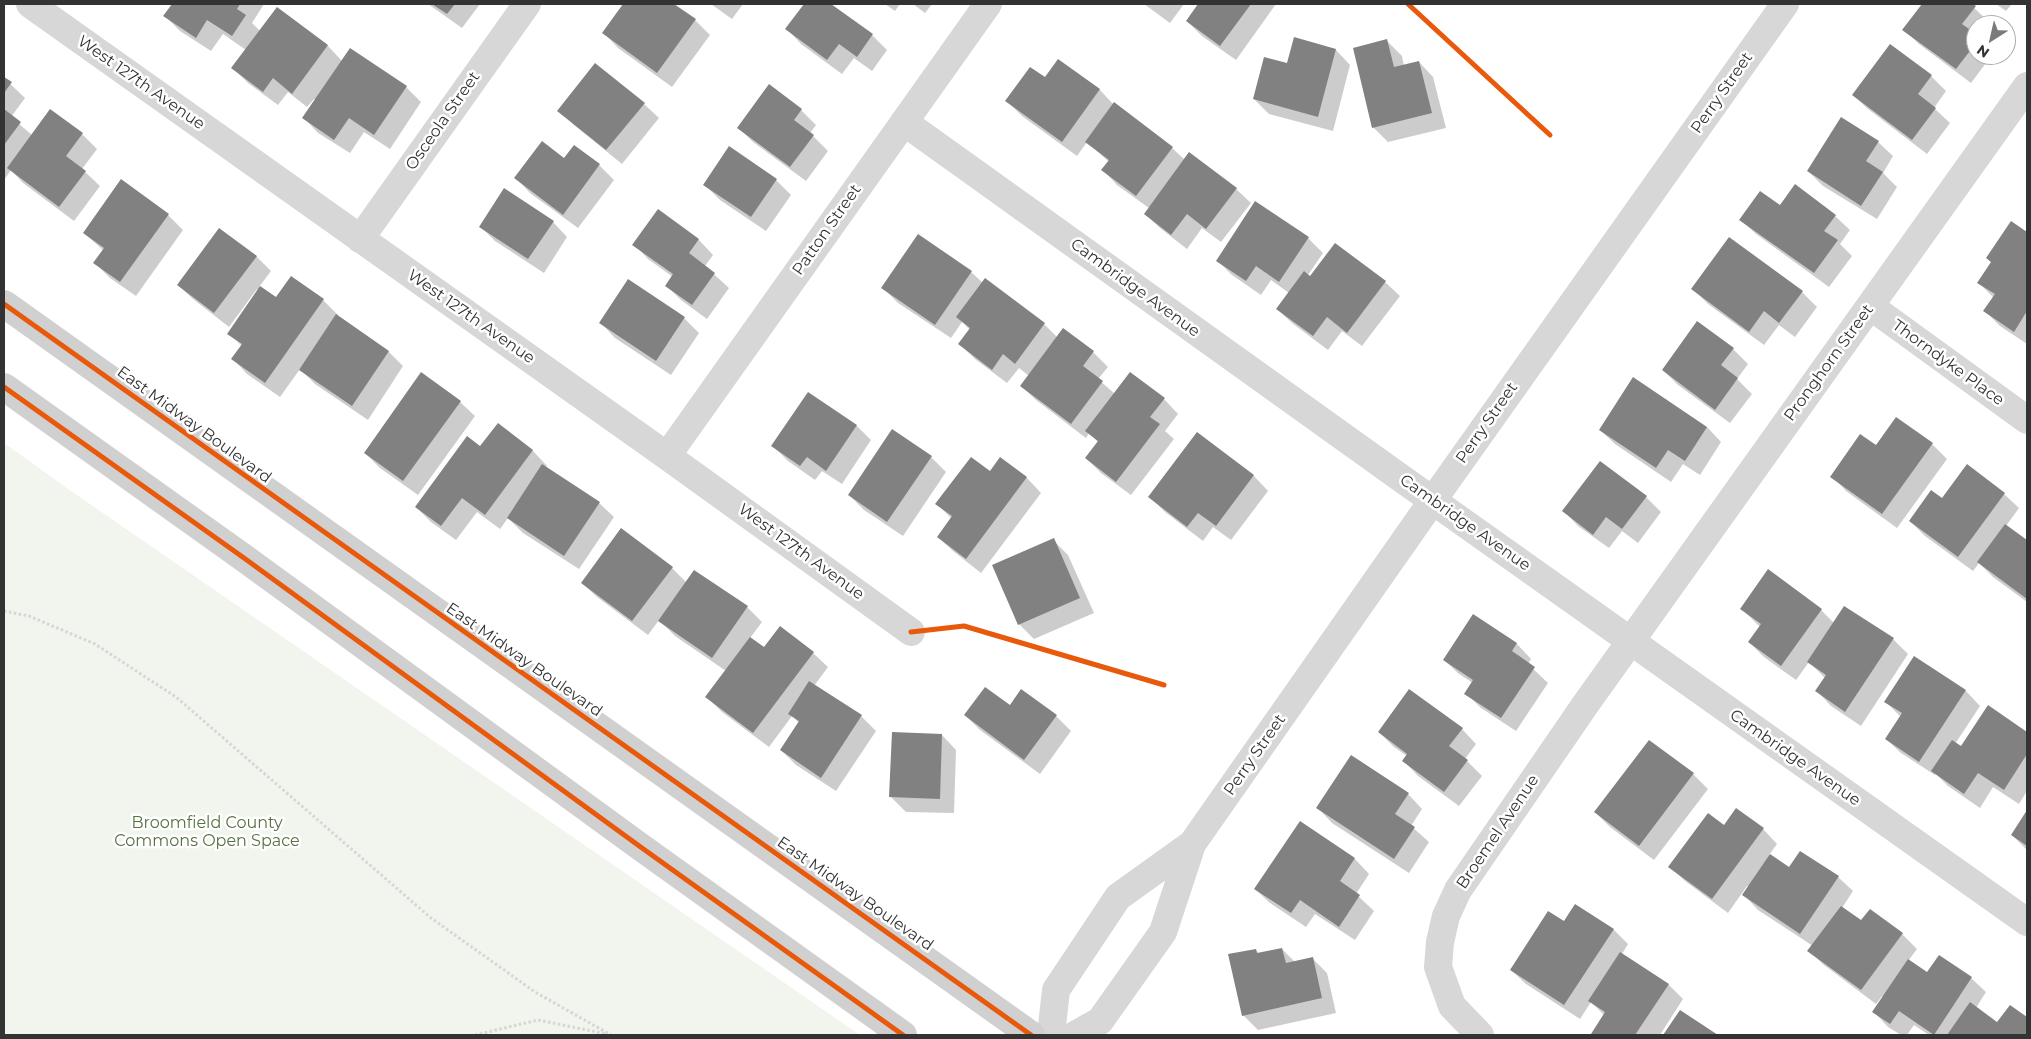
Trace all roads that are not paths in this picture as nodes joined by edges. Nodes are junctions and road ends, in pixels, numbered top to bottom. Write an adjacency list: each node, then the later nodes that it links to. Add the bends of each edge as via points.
1 (30, 4): 7 (street, West 127th Avenue)
2 (527, 4): 7 (street, Osceola Street)
3 (988, 4): 6 (street, Patton Street)
4 (1785, 4): 13 (street, Perry Street)
5 (2027, 86): 9 (street, Pronghorn Street)
6 (904, 122): 12 (street, Patton Street); 13 (street, Cambridge Avenue)
7 (360, 239): 12 (street, West 127th Avenue)
8 (4, 304): 19 (main road, East Midway Boulevard)
9 (1870, 306): 11 (street, Thorndyke Place); 15 (street, Pronghorn Street)
10 (4, 388): 18 (main road)
11 (2027, 420)
12 (667, 456): 14 (street, West 127th Avenue)
13 (1432, 500): 15 (street, Cambridge Avenue); 16 (street, Perry Street)
14 (911, 632)
15 (1630, 641): 17 (street, Cambridge Avenue); 22 (street, Broemel Avenue, via 1458,890 1446,916 1438,967 1452,1006)
16 (1192, 844): 20 (street, Perry Street, via 1118,897 1056,990); 21 (street, Perry Street, via 1163,932 1100,1021)
17 (2027, 922)
18 (903, 1035)
19 (1031, 1035)
20 (1051, 1035)
21 (1075, 1035)
22 (1480, 1035)

